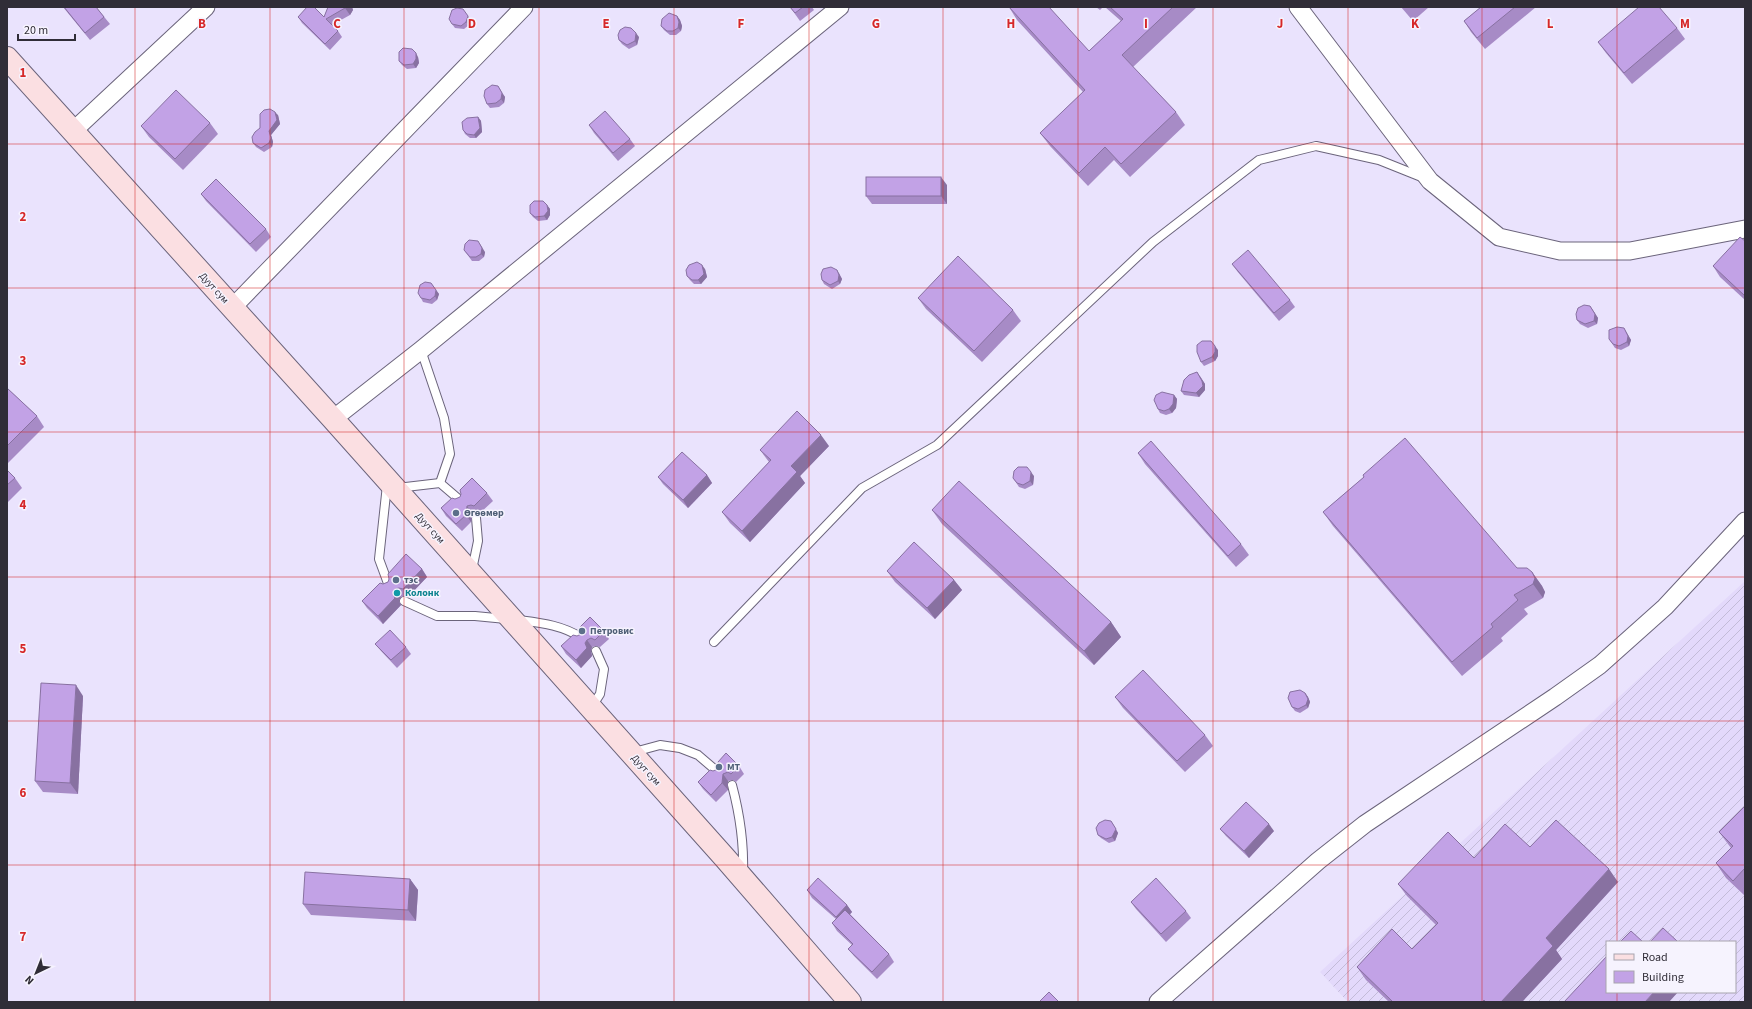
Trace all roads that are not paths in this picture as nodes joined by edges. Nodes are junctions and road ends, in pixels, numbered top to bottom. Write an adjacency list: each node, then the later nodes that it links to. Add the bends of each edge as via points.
1 (206, 7): 6 (street)
2 (524, 7): 9 (street)
3 (840, 7): 10 (street)
4 (1298, 7): 7 (street)
5 (7, 58): 6 (main road, Дуут сум)
6 (72, 132): 9 (main road, Дуут сум)
7 (1430, 181): 8 (street, via 1499,237 1560,250 1630,250); 22 (lane, via 1379,160 1316,146 1259,160 1153,242 937,445 862,488)
8 (1745, 229)
9 (232, 308): 11 (main road, Дуут сум)
10 (421, 350): 11 (street); 12 (lane, via 444,418 450,454)
11 (333, 419): 13 (main road, Дуут сум)
12 (440, 483): 13 (lane); 14 (lane)
13 (391, 484): 17 (main road, Дуут сум); 18 (lane, via 379,559)
14 (461, 501)
15 (476, 518): 17 (lane, via 478,541)
16 (1745, 521): 30 (street, via 1666,607 1600,665 1365,824 1318,861)
17 (471, 574): 20 (main road, Дуут сум)
18 (390, 586)
19 (404, 601): 20 (lane, via 437,616 475,616)
20 (512, 620): 21 (lane, via 552,625 570,630); 24 (main road, Дуут сум)
21 (582, 638)
22 (714, 642)
23 (596, 651): 24 (lane, via 604,669 600,694)
24 (591, 708): 25 (main road, Дуут сум)
25 (631, 753): 26 (lane, via 660,745 680,748 698,756); 28 (main road, Дуут сум)
26 (719, 773)
27 (732, 785): 28 (lane, via 740,812 744,848)
28 (743, 879): 29 (main road, Дуут сум)
29 (850, 1002)
30 (1158, 1002)

